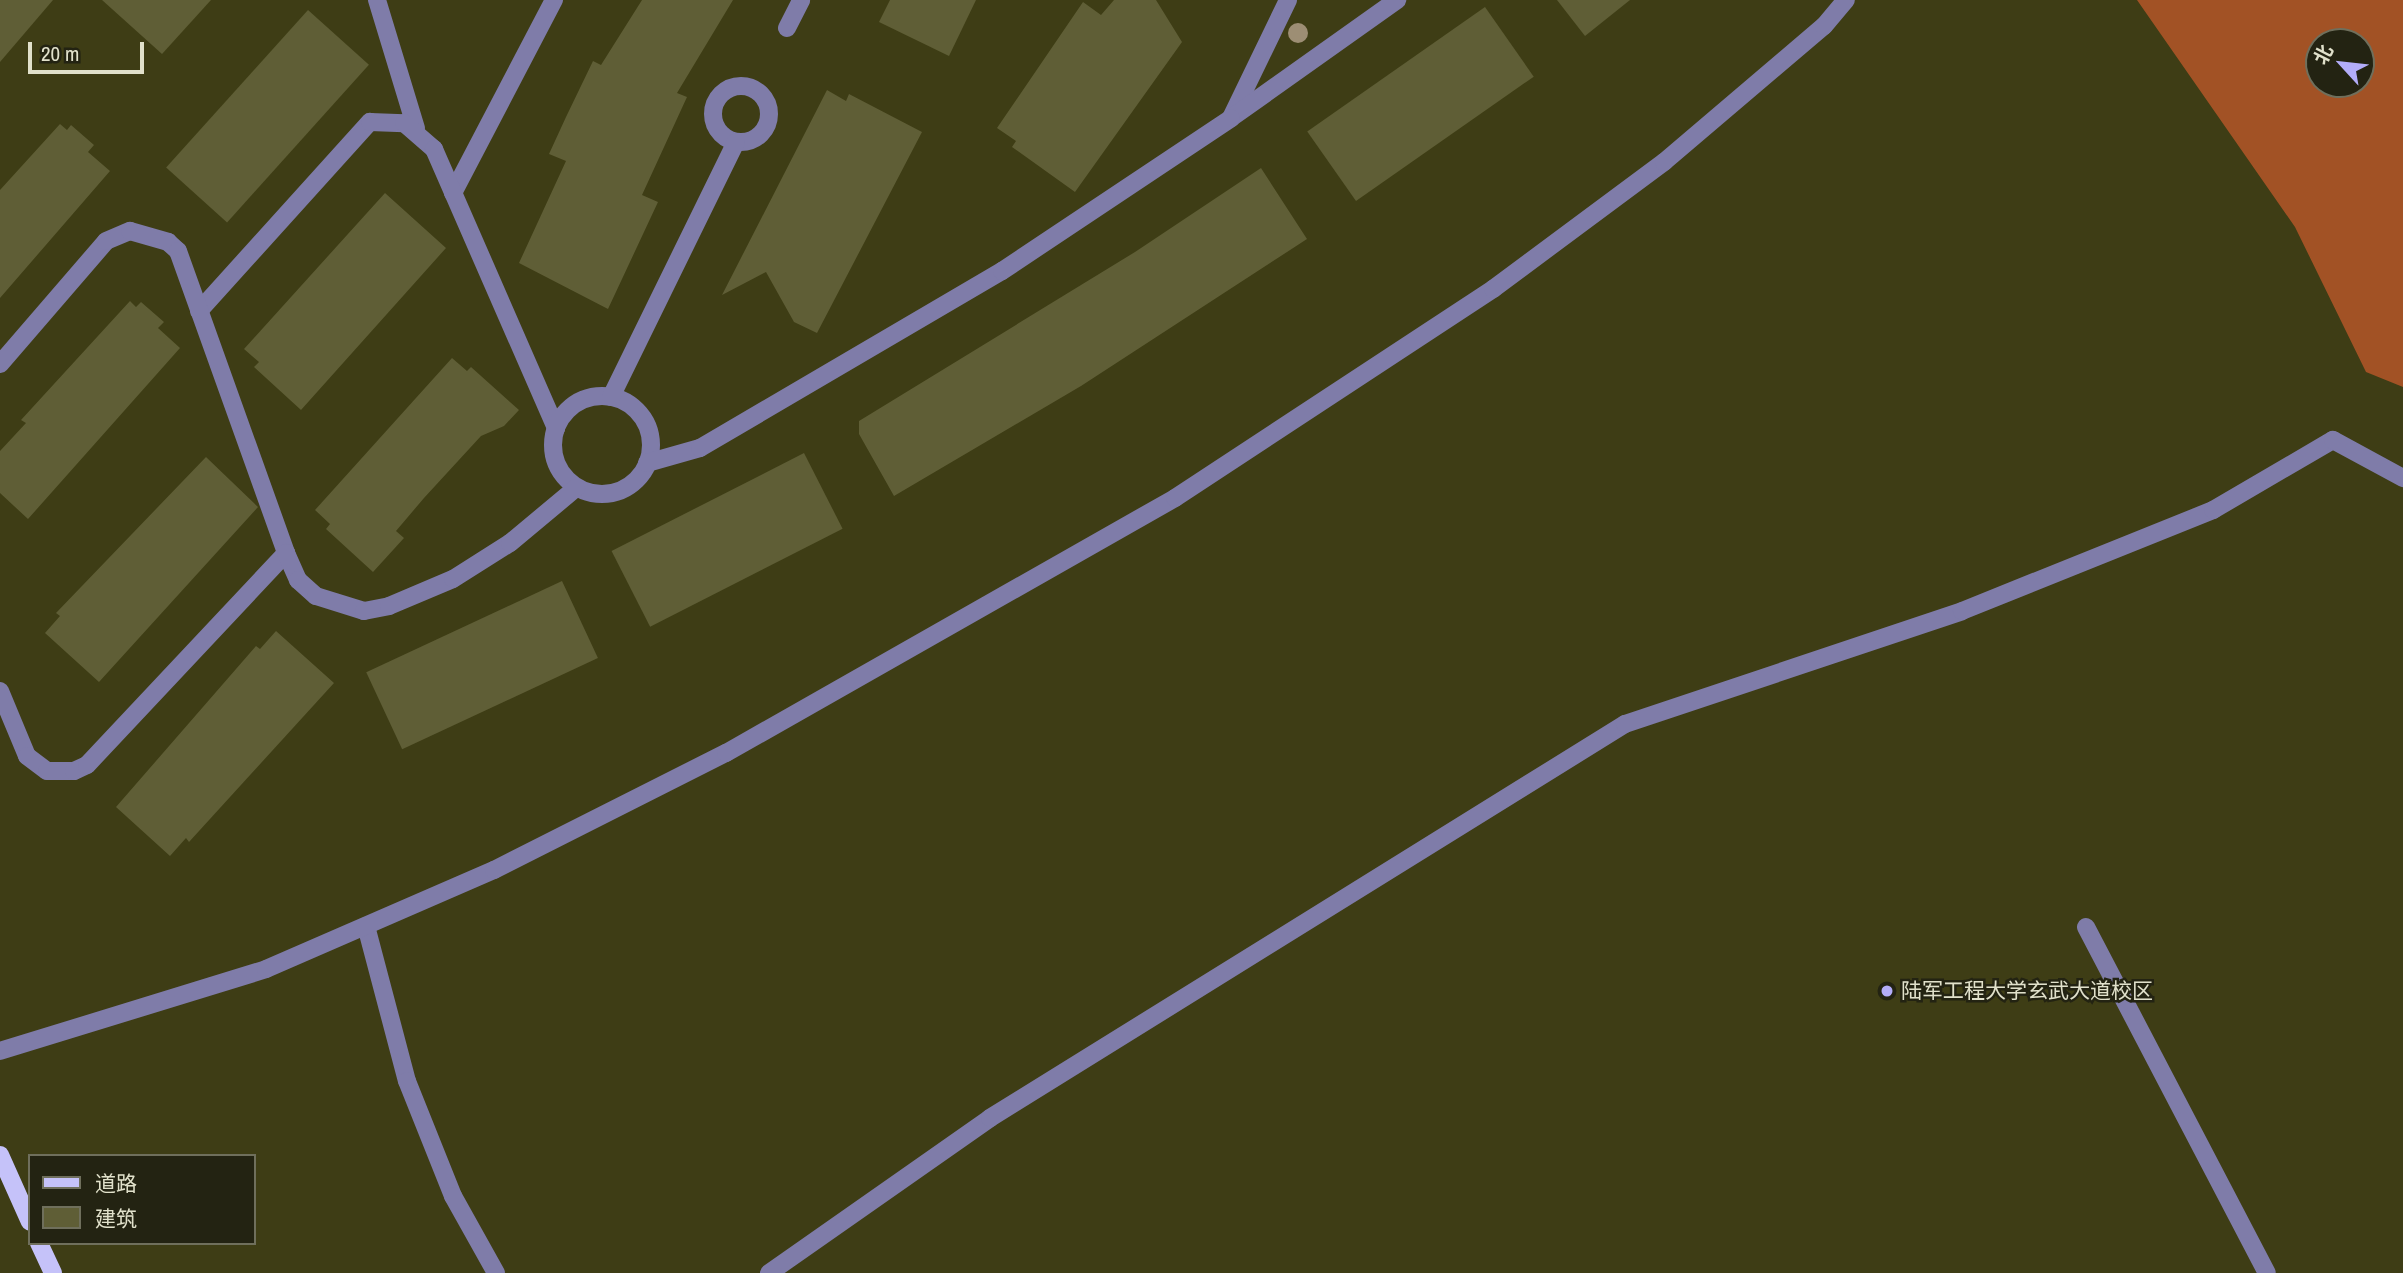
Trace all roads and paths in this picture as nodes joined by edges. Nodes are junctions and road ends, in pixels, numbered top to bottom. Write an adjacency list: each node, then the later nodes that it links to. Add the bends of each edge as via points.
1 (377, 0): 9 (street)
2 (554, 0): 11 (street)
3 (801, 0): 7 (street)
4 (1288, 0): 8 (street)
5 (1397, 0): 8 (street)
6 (1846, 0): 21 (street, via 1824,26 1664,162 1535,257 1175,498 726,752 494,870)
7 (787, 27)
8 (1231, 118): 16 (street, via 1002,271 700,448)
9 (416, 128): 11 (street, via 434,149); 12 (street, via 393,120 370,122)
10 (736, 142): 14 (street)
11 (453, 193): 15 (street)
12 (199, 311): 13 (street, via 178,251 156,235 130,231 106,241); 19 (street)
13 (0, 364)
14 (611, 397): 15 (street, via 578,402); 16 (street, via 640,414 651,446)
15 (556, 428): 18 (street, via 555,461)
16 (647, 463): 18 (street, via 638,478 609,494)
17 (2403, 478): 29 (street, via 2333,440 2213,510 1962,611 1625,724 990,1118)
18 (576, 488): 19 (street, via 499,551 453,579 389,606 364,611 316,596 298,580)
19 (286, 553): 20 (street, via 87,765 61,773 36,765 20,745)
20 (0, 691)
21 (366, 926): 23 (street, via 266,969); 28 (street, via 407,1081 453,1196)
22 (2085, 927): 30 (street)
23 (0, 1051)
24 (0, 1155): 25 (main road)
25 (28, 1218)
26 (40, 1245): 27 (main road)
27 (53, 1273)
28 (496, 1273)
29 (769, 1273)
30 (2267, 1273)

